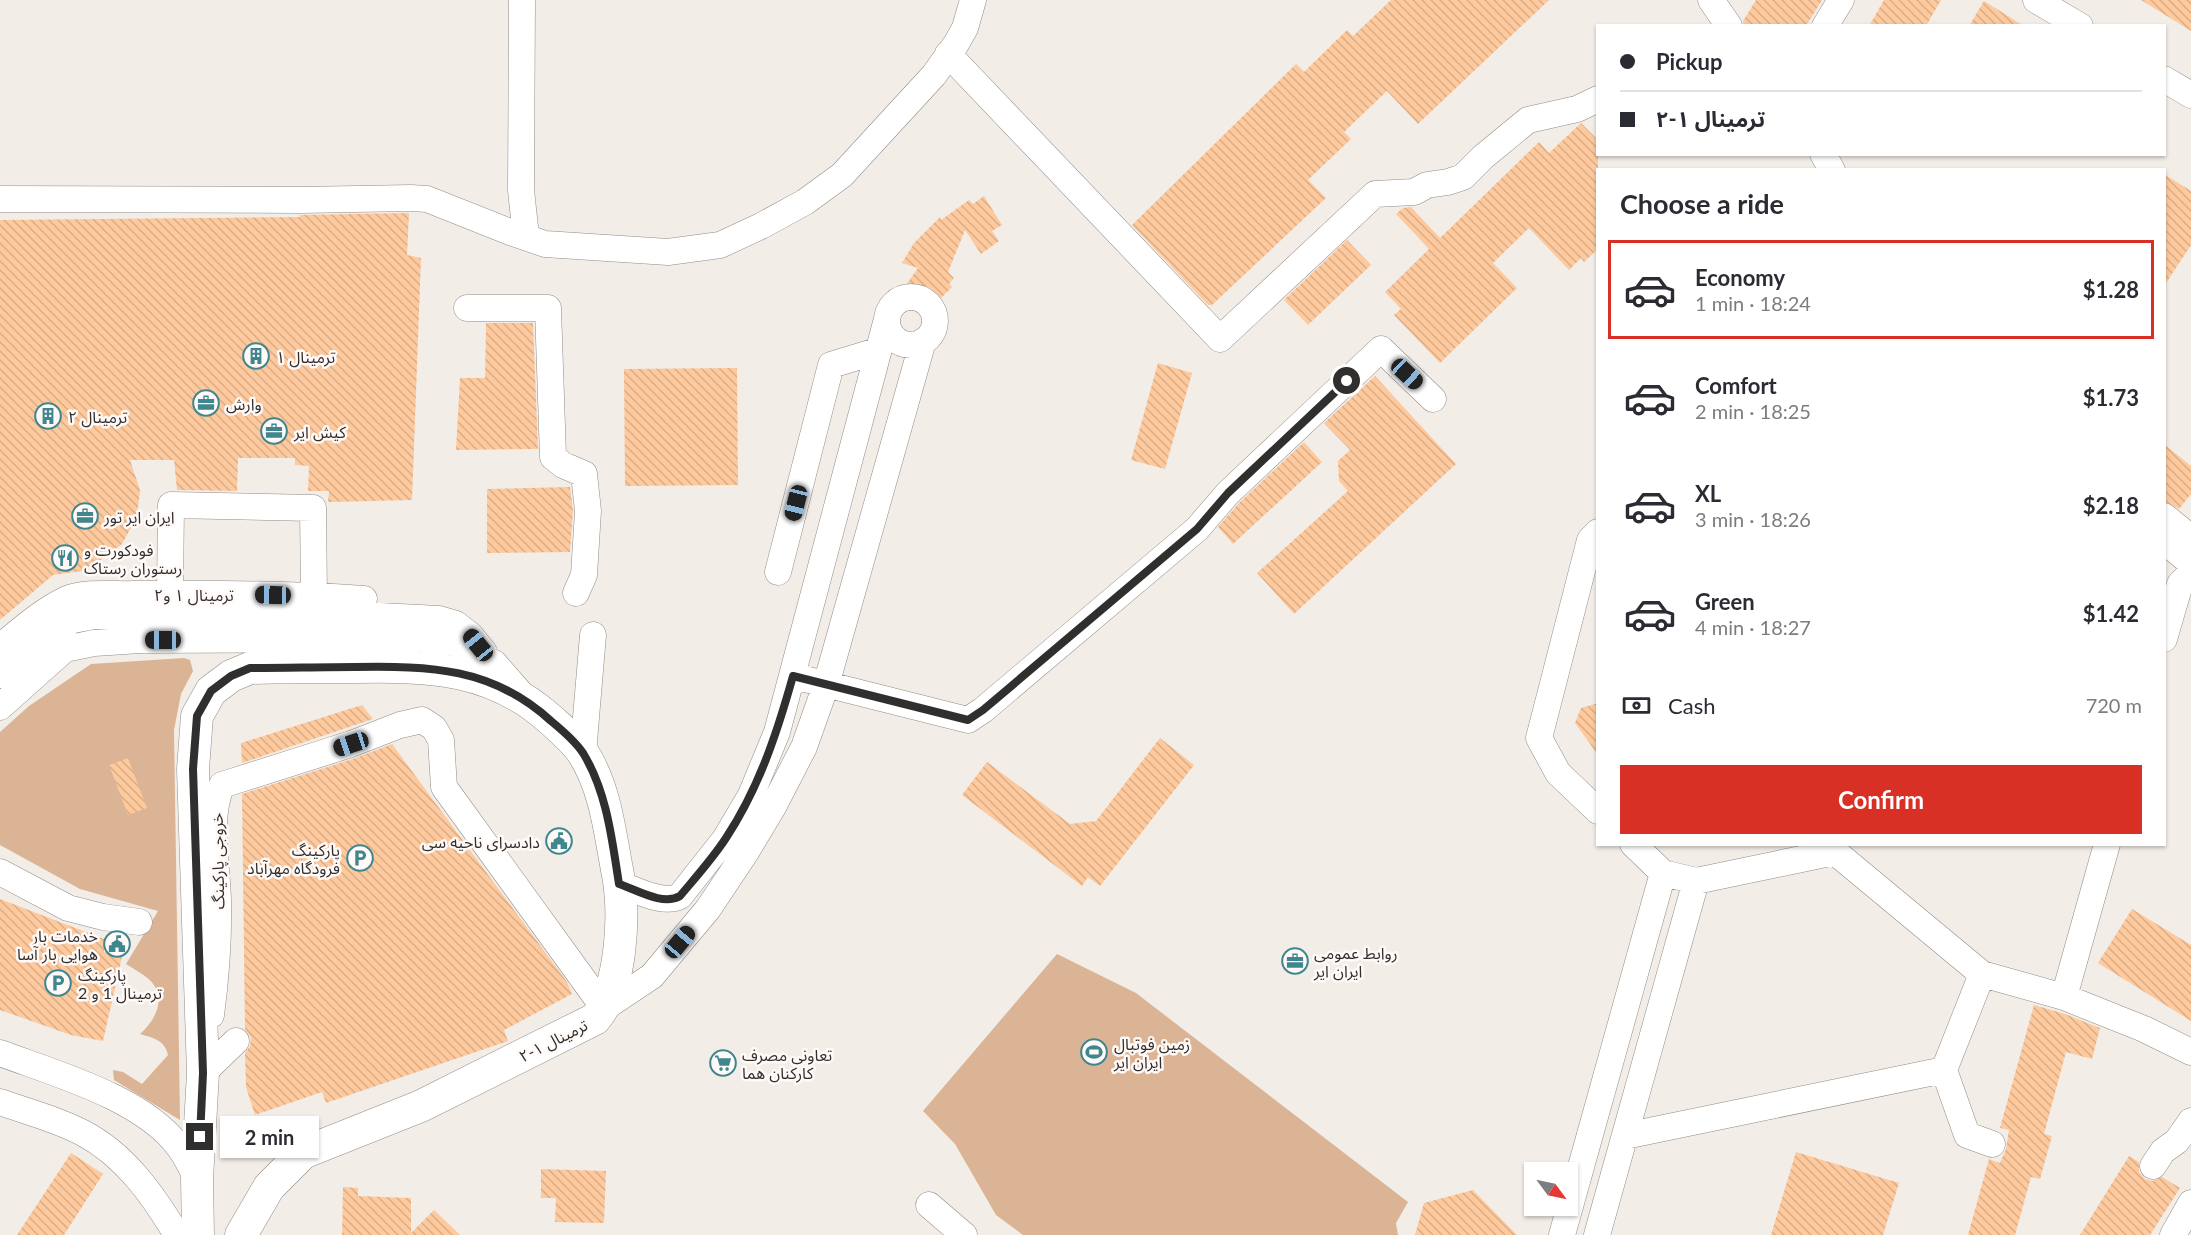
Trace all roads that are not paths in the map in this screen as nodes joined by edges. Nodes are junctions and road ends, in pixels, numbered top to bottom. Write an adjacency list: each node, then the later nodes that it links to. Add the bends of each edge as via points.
1 (522, 0): 14 (street, via 521,190)
2 (973, 0): 9 (street, via 965,28)
3 (1711, 0): 6 (street)
4 (1841, 0): 7 (street)
5 (2036, 0): 8 (street)
6 (1728, 24)
7 (1826, 24)
8 (2077, 24)
9 (948, 54): 12 (street, via 1220,339 1375,194 1414,192 1426,185 1463,177 1528,120 1577,109); 14 (street, via 934,75 842,175 805,202 720,245 668,252 546,244)
10 (2166, 80): 11 (street)
11 (2191, 95)
12 (1596, 100)
13 (0, 199): 14 (street, via 427,199)
14 (526, 237)
15 (467, 308): 27 (street, via 548,308 553,457 584,474 588,511 584,575)
16 (888, 315): 17 (street, via 890,333 897,340 905,344); 17 (street, via 898,300 917,297 925,301 935,317 930,335); 18 (street)
17 (923, 341): 37 (street)
18 (877, 351): 25 (street, via 831,365); 36 (street)
19 (1433, 399): 37 (street, via 1381,349 1228,493 1197,529 968,720)
20 (2166, 518): 22 (street)
21 (1596, 534): 41 (street, via 1590,540 1539,738 1558,773)
22 (2191, 538)
23 (2166, 543): 24 (street)
24 (2191, 563)
25 (778, 572)
26 (2191, 573): 31 (street, via 2180,584)
27 (576, 593)
28 (170, 594): 29 (street, ترمینال ۱ و۲); 29 (street, via 171,505 313,508); 33 (street, ترمینال ۱ و۲, via 68,599)
29 (314, 596): 30 (street, ترمینال ۱ و۲, via 397,601)
30 (435, 619): 34 (street, via 456,624); 35 (street, via 360,615 95,616 73,620 52,633)
31 (2166, 632)
32 (593, 634): 40 (street)
33 (0, 647)
34 (494, 663): 38 (street); 39 (street, via 453,643 415,639 94,643 65,649)
35 (0, 675)
36 (793, 676): 37 (street); 47 (street, via 777,732 752,795 725,839 680,896 664,899)
37 (826, 685): 51 (street, via 804,747 773,807 708,909 651,976)
38 (528, 702): 40 (main road, ترمینال ۱-۲); 56 (main road, ترمینال ۱-۲, via 475,676 424,667 250,668 211,691 197,716 193,769)
39 (0, 707)
40 (582, 753): 47 (main road, ترمینال ۱-۲, via 607,816)
41 (1596, 809)
42 (1635, 846): 45 (street)
43 (2106, 846): 50 (street)
44 (0, 872): 48 (street, via 68,908)
45 (1663, 873): 46 (street); 69 (street)
46 (1696, 881): 49 (street, via 1835,852); 59 (street)
47 (619, 884): 51 (main road, ترمینال ۱-۲, via 619,950)
48 (139, 922)
49 (1982, 974): 50 (street); 55 (street)
50 (2064, 997): 53 (street)
51 (604, 1008): 56 (street, خروجی پارکینگ, via 444,787 441,740 423,720 222,785 214,812 217,970); 67 (main road, ترمینال ۱-۲, via 595,1019 421,1106 303,1153 269,1187)
52 (236, 1041): 56 (street)
53 (2191, 1052)
54 (0, 1053): 62 (street, via 106,1094 151,1119 179,1147)
55 (1944, 1070): 59 (street); 60 (street, via 1967,1135)
56 (203, 1073): 62 (main road, ترمینال ۱-۲)
57 (0, 1102): 65 (street, via 84,1133 111,1151 136,1176)
58 (2191, 1121): 61 (street)
59 (1625, 1136): 70 (street)
60 (1992, 1144)
61 (2153, 1166)
62 (198, 1179): 66 (main road, ترمینال ۱-۲)
63 (2191, 1203): 71 (street)
64 (929, 1205): 68 (street)
65 (177, 1235)
66 (198, 1235)
67 (241, 1235)
68 (964, 1235)
69 (1562, 1235)
70 (1597, 1235)
71 (2173, 1235)

